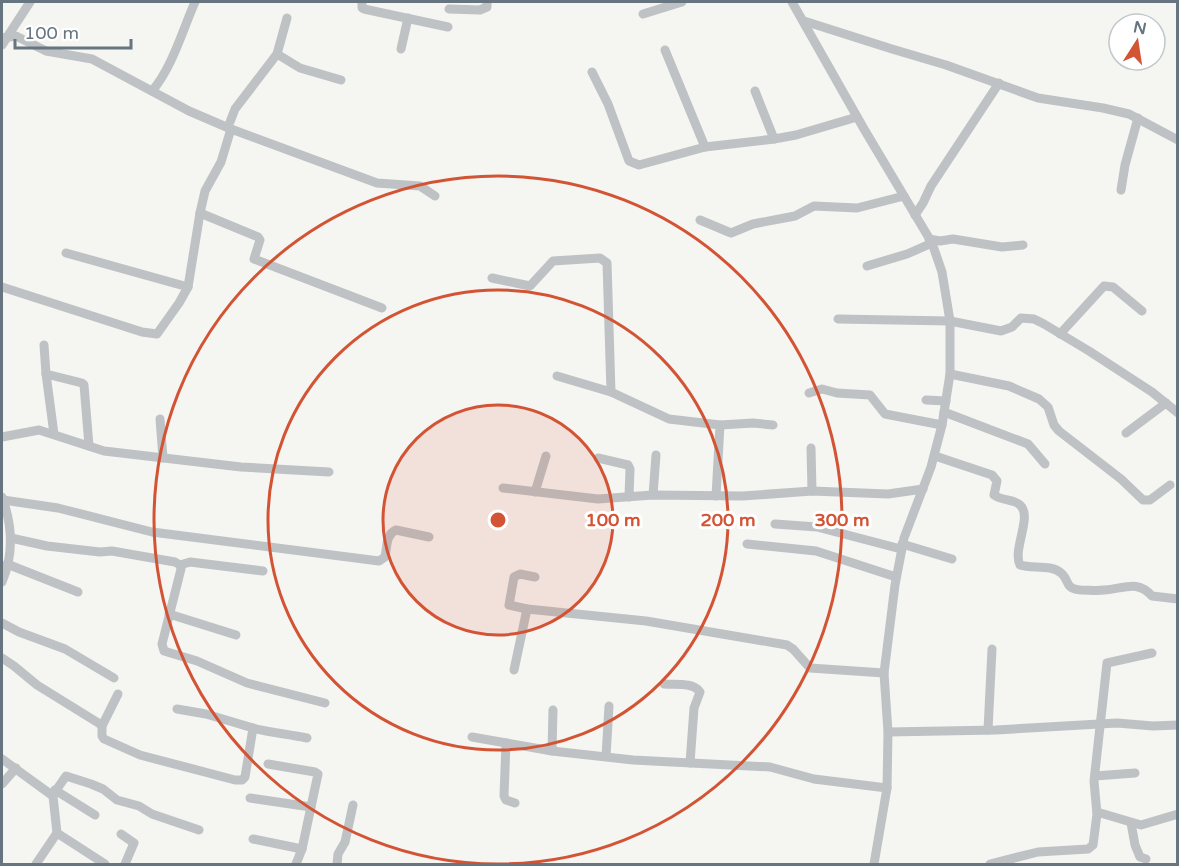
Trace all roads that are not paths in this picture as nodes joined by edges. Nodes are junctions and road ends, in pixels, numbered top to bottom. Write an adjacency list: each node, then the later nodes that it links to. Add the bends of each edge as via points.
1 (30, 2): 13 (street)
2 (195, 2): 20 (street)
3 (362, 2): 10 (street, via 364,9)
4 (487, 2): 7 (street, via 487,7 480,10)
5 (682, 2): 8 (street)
6 (792, 2): 11 (street)
7 (449, 9)
8 (643, 14)
9 (287, 18): 16 (street)
10 (408, 18): 12 (street); 14 (street)
11 (804, 21): 19 (street); 22 (street)
12 (448, 27)
13 (2, 40): 20 (street, via 16,36 46,51 92,59)
14 (401, 49)
15 (665, 50): 27 (street)
16 (277, 54): 18 (street, via 300,68); 24 (street, via 235,109)
17 (592, 72): 27 (street, via 629,161 639,165)
18 (341, 80)
19 (999, 83): 23 (street, via 1038,98 1115,110); 32 (street)
20 (152, 91): 24 (street, via 189,111)
21 (755, 91): 25 (street)
22 (857, 117): 25 (street); 30 (street)
23 (1138, 118): 26 (street); 28 (street)
24 (230, 125): 29 (street, via 377,183 420,186); 31 (street, via 221,162 209,182)
25 (774, 139): 27 (street)
26 (1178, 140)
27 (705, 147)
28 (1121, 190)
29 (435, 196)
30 (904, 196): 32 (street); 33 (street, via 857,208 814,206 795,216 753,224 731,233)
31 (200, 213): 40 (street); 41 (street, via 258,237 254,259)
32 (915, 215): 34 (street)
33 (700, 220)
34 (930, 241): 35 (street); 37 (street, via 907,254); 44 (street, via 942,272)
35 (1023, 245)
36 (66, 253): 40 (street)
37 (867, 266)
38 (492, 278): 50 (street, via 530,286 553,261 600,258 607,263)
39 (2, 287): 40 (street, via 150,334 157,334)
40 (188, 287)
41 (382, 308)
42 (1142, 311): 45 (street, via 1113,287 1104,286)
43 (838, 320): 44 (street)
44 (950, 321): 45 (street, via 1001,331 1025,318); 48 (street)
45 (1060, 334): 54 (street)
46 (44, 345): 47 (street)
47 (46, 374): 62 (street); 64 (street, via 84,385)
48 (950, 374): 53 (street); 73 (street, via 1009,386 1039,399 1048,407 1059,431 1121,478 1143,500 1150,500)
49 (557, 376): 50 (street)
50 (611, 392): 58 (street, via 669,419)
51 (809, 393): 60 (street, via 822,389 866,394 873,396 885,414)
52 (926, 400): 53 (street)
53 (946, 401): 55 (street)
54 (1166, 403): 56 (street); 61 (street)
55 (944, 412): 60 (street); 71 (street, via 1028,444)
56 (1178, 413)
57 (160, 419): 69 (street)
58 (720, 425): 59 (street); 79 (street)
59 (773, 425)
60 (942, 425): 68 (street)
61 (1126, 433)
62 (54, 434): 63 (street, via 34,430); 64 (street)
63 (2, 437)
64 (89, 446): 69 (street)
65 (811, 448): 76 (street)
66 (656, 455): 78 (street)
67 (546, 456): 77 (street)
68 (934, 456): 75 (street); 95 (street, via 992,475 997,481 994,495 1018,502 1024,514 1020,565 1058,571 1076,590 1130,586 1145,588 1152,596)
69 (163, 458): 72 (street)
70 (598, 458): 81 (street, via 628,465)
71 (1045, 464)
72 (329, 472)
73 (1170, 485)
74 (503, 488): 77 (street)
75 (923, 489): 76 (street, via 888,494); 86 (street)
76 (813, 491): 79 (street)
77 (535, 492): 81 (street, via 598,499)
78 (653, 495): 79 (street); 81 (street)
79 (716, 496)
80 (2, 497): 83 (street, via 152,531 379,561 385,557 393,531); 84 (street)
81 (629, 497)
82 (775, 524): 86 (street, via 817,527)
83 (429, 537)
84 (11, 538): 88 (street); 89 (street)
85 (747, 544): 92 (street, via 816,551)
86 (902, 547): 87 (street); 92 (street)
87 (952, 559)
88 (7, 564): 93 (street); 94 (street)
89 (180, 565): 90 (street, via 190,562); 97 (street)
90 (263, 571)
91 (535, 577): 96 (street, via 514,576 509,606)
92 (896, 577): 104 (street)
93 (2, 582)
94 (78, 592)
95 (1178, 599)
96 (527, 609): 103 (street); 104 (street, via 646,621 787,645 810,668)
97 (169, 614): 99 (street); 108 (street, via 161,648 164,651 247,683)
98 (2, 623): 105 (street, via 65,649)
99 (236, 635)
100 (992, 650): 116 (street)
101 (1152, 653): 112 (street, via 1107,663)
102 (2, 658): 114 (street)
103 (514, 670)
104 (884, 673): 117 (street)
105 (114, 678)
106 (664, 684): 124 (street, via 692,686 700,692 694,708)
107 (118, 694): 114 (street)
108 (325, 703)
109 (609, 706): 122 (street)
110 (177, 709): 115 (street)
111 (553, 710): 121 (street)
112 (1102, 724): 113 (street); 116 (street); 128 (street)
113 (1178, 725)
114 (102, 726): 115 (street, via 102,736 127,749 239,780 245,777)
115 (253, 728): 119 (street)
116 (988, 730): 117 (street)
117 (888, 732): 130 (street)
118 (472, 737): 120 (street)
119 (307, 738)
120 (506, 743): 121 (street); 133 (street, via 504,796)
121 (552, 751): 122 (street)
122 (606, 756): 124 (street)
123 (2, 759): 126 (street)
124 (690, 763): 130 (street, via 770,767 814,779)
125 (268, 764): 135 (street, via 318,774)
126 (16, 768): 129 (street); 131 (street)
127 (1135, 773): 128 (street)
128 (1095, 776): 136 (street)
129 (2, 784)
130 (887, 788): 151 (street)
131 (54, 793): 138 (street); 140 (street, via 66,776 71,776 103,789 117,800); 141 (street)
132 (250, 798): 135 (street)
133 (515, 803)
134 (353, 805): 150 (street)
135 (311, 807): 144 (street)
136 (1097, 812): 139 (street); 152 (street, via 1092,847 1038,852)
137 (1178, 814): 139 (street, via 1141,825)
138 (95, 815)
139 (1131, 823): 145 (street, via 1135,845 1140,857)
140 (199, 830)
141 (57, 833): 146 (street); 147 (street)
142 (121, 834): 148 (street, via 134,843)
143 (253, 839): 144 (street)
144 (302, 849): 149 (street)
145 (1146, 859)
146 (39, 863)
147 (105, 864)
148 (125, 864)
149 (296, 864)
150 (337, 864)
151 (874, 864)
152 (990, 864)

